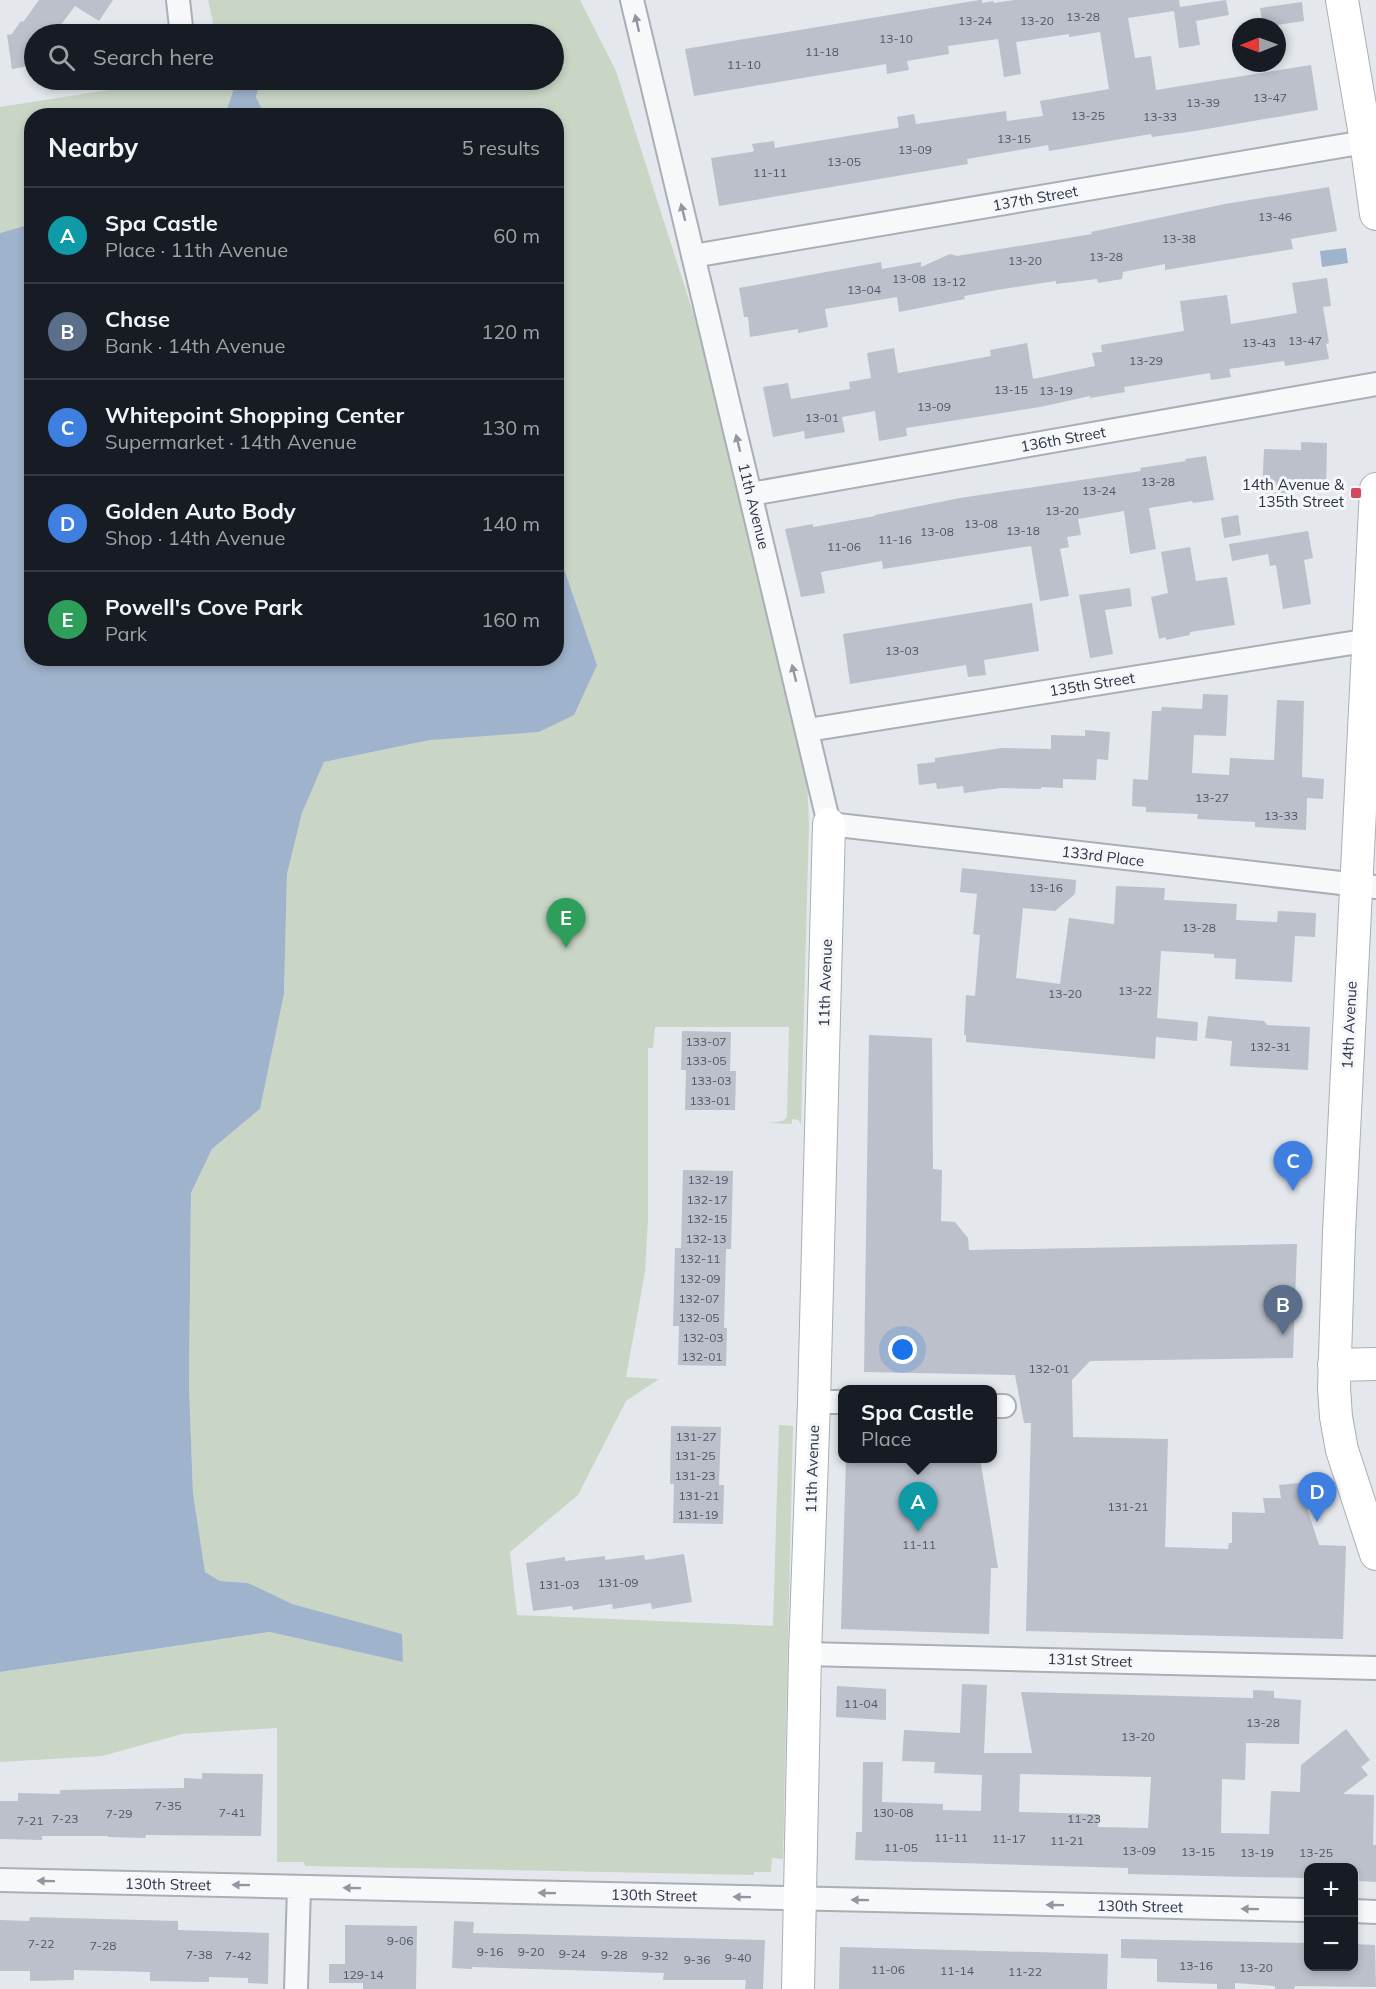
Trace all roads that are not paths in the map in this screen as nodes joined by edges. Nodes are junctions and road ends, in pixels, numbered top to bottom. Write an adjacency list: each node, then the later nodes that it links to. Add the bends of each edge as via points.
1 (178, 0): 4 (street)
2 (632, 0): 7 (street, 11th Avenue, one-way to 2)
3 (1342, 0): 5 (street)
4 (179, 24)
5 (1371, 140): 6 (street); 7 (street, 137th Street)
6 (1376, 214)
7 (693, 256): 10 (street, 11th Avenue, one-way to 7)
8 (1376, 384): 10 (street, 136th Street)
9 (1376, 489): 11 (street, 14th Avenue)
10 (751, 494): 12 (street, 11th Avenue, one-way to 10)
11 (1372, 639): 12 (street, 135th Street); 14 (street, 14th Avenue)
12 (808, 730): 13 (street, 11th Avenue)
13 (829, 824): 14 (street, 133rd Place); 17 (street, 11th Avenue)
14 (1366, 886): 16 (street, 14th Avenue, via 1339,1232)
15 (1376, 1364): 16 (street)
16 (1334, 1365): 18 (street, 14th Avenue, via 1342,1450)
17 (829, 1402): 19 (street, 11th Avenue)
18 (1376, 1554)
19 (805, 1654): 20 (street, 131st Street); 23 (street, 11th Avenue)
20 (1376, 1668)
21 (0, 1880): 22 (street, 130th Street, one-way to 21)
22 (299, 1887): 23 (street, 130th Street, one-way to 22); 27 (street)
23 (800, 1899): 24 (street, 130th Street, one-way to 23); 28 (street, 11th Avenue)
24 (1304, 1910)
25 (1358, 1911): 26 (street)
26 (1376, 1912)
27 (296, 1989)
28 (798, 1989)

